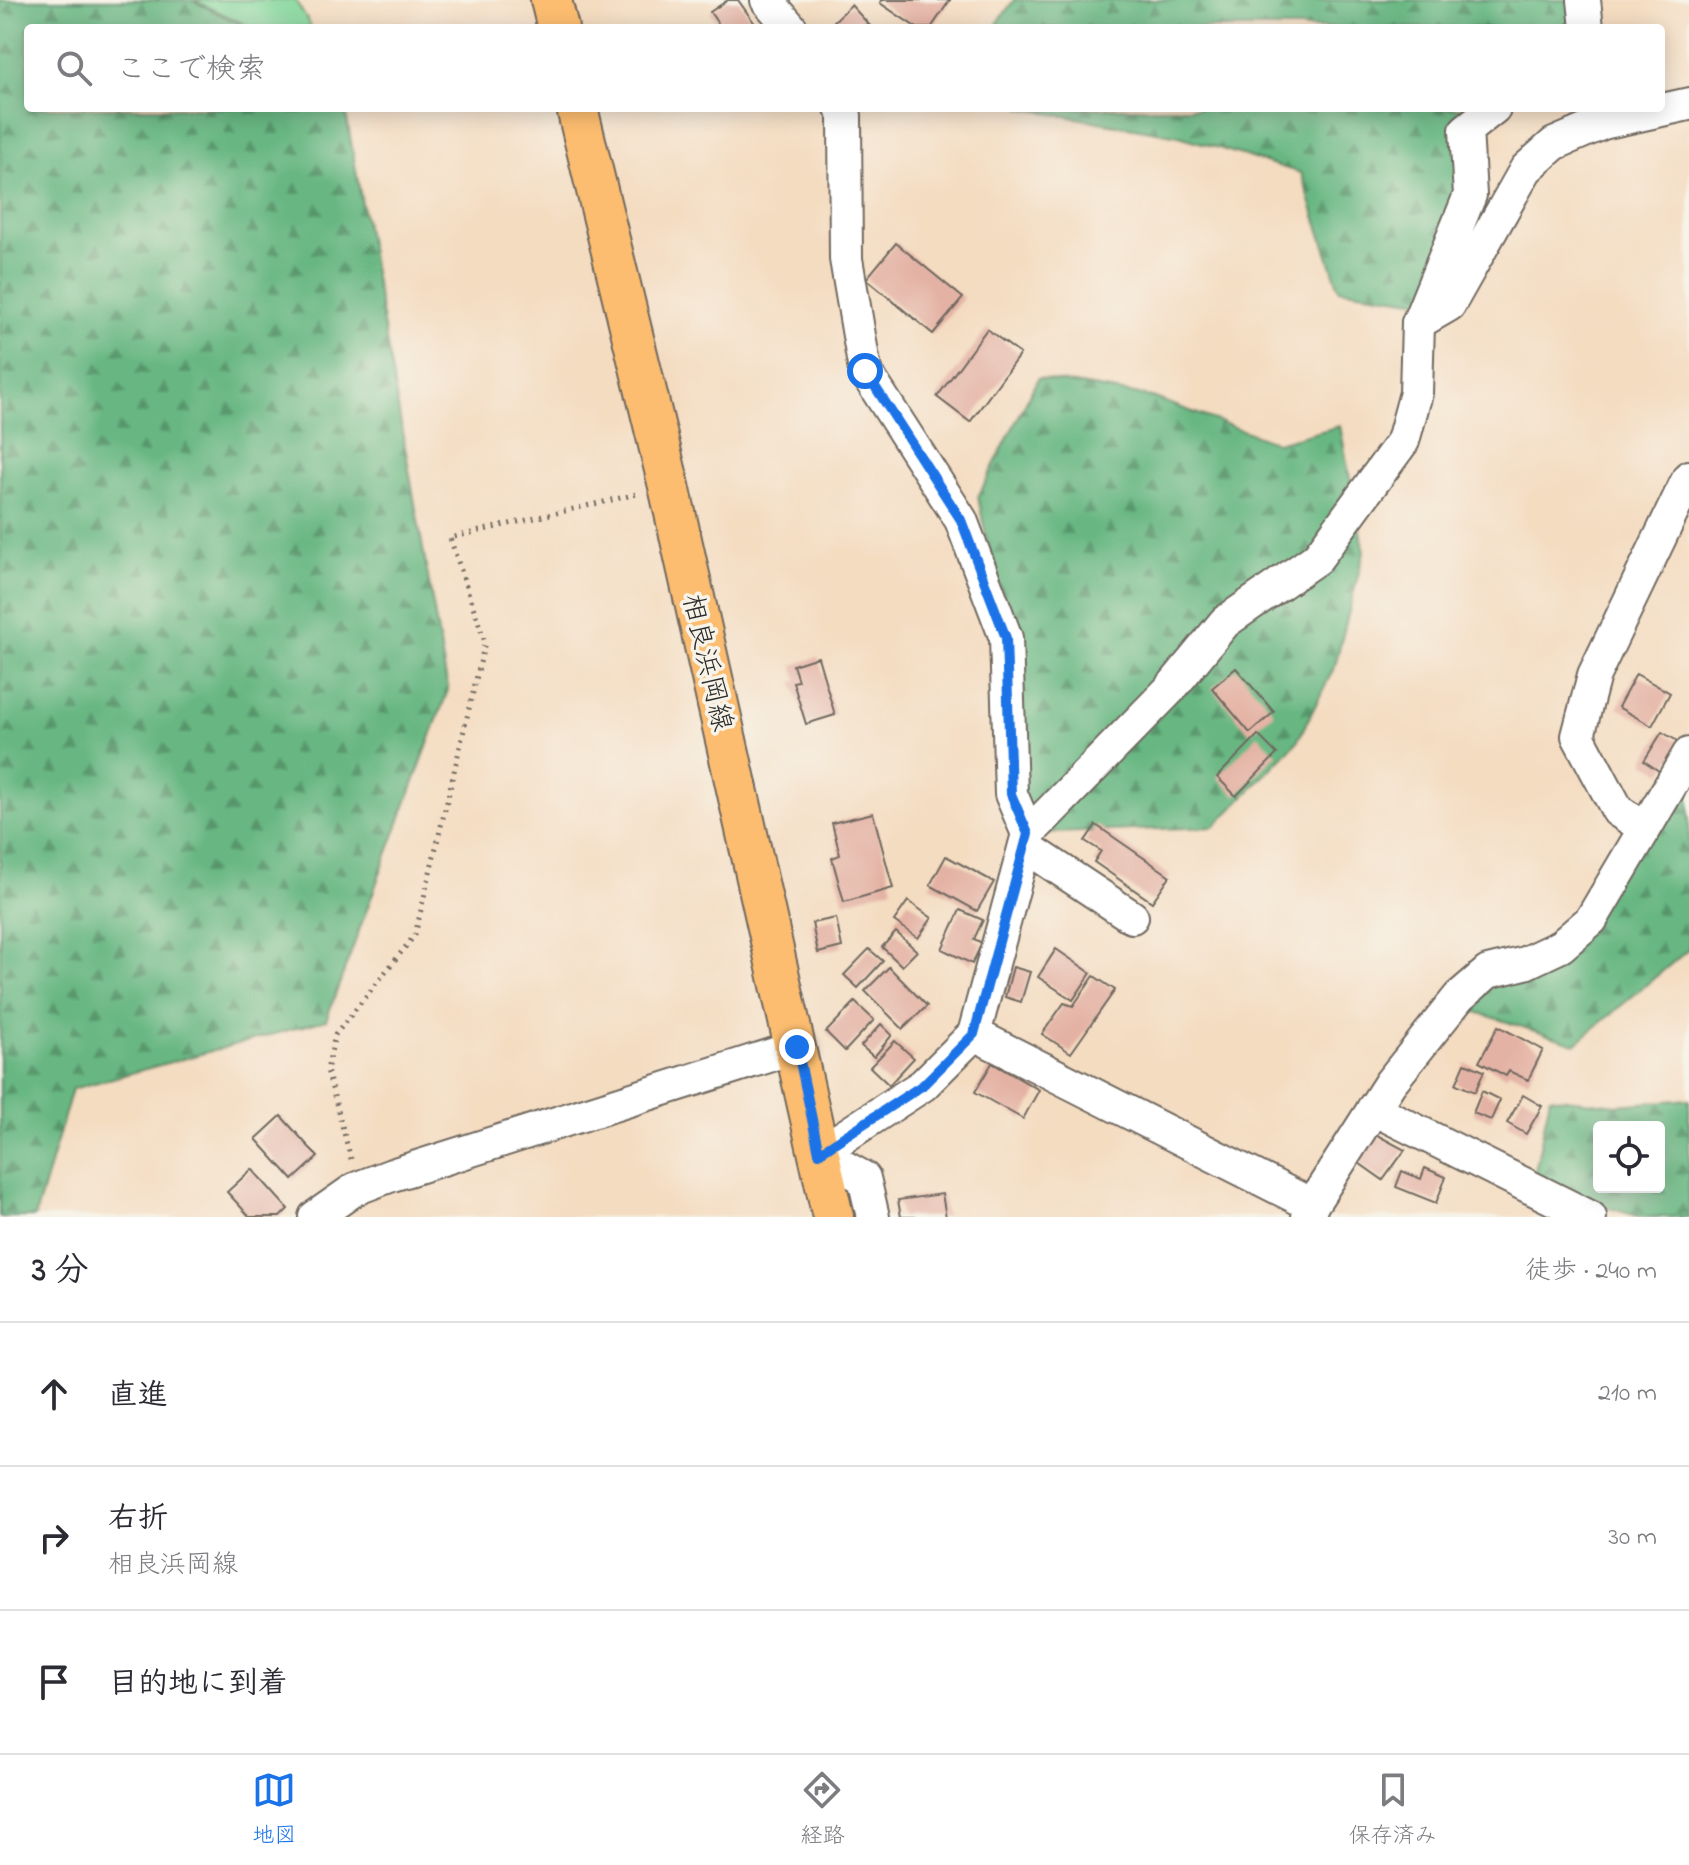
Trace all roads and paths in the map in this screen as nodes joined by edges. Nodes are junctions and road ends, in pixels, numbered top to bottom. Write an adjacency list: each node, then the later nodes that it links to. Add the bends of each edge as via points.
1 (551, 0): 4 (main road)
2 (767, 0): 5 (street)
3 (1584, 0): 6 (street)
4 (557, 24)
5 (788, 24)
6 (1587, 24)
7 (1689, 104): 8 (street)
8 (1665, 109)
9 (578, 112): 15 (main road, 相良浜岡線)
10 (843, 112): 18 (street, via 846,259 865,371 961,520 1006,638 1011,794)
11 (1489, 112): 13 (street, via 1466,130 1470,195)
12 (1653, 112): 13 (street, via 1603,123 1554,144 1526,169 1449,305)
13 (1418, 323): 18 (street, via 1416,393 1403,441 1317,558 1225,622 1171,688)
14 (1689, 477): 17 (street, via 1594,675 1578,736 1618,811)
15 (669, 486): 21 (main road, 相良浜岡線); 24 (path, via 450,538 485,642 415,935 335,1035 327,1070 350,1150)
16 (1689, 754): 17 (street)
17 (1645, 828): 22 (street, via 1591,920 1561,946 1488,972 1459,997)
18 (1026, 840): 19 (street); 20 (street)
19 (1132, 917)
20 (974, 1034): 23 (street, via 923,1085); 25 (street)
21 (797, 1047): 23 (main road, 相良浜岡線); 24 (street)
22 (1373, 1109): 25 (street); 29 (street)
23 (819, 1153): 27 (main road, 相良浜岡線); 28 (street, via 864,1178)
24 (355, 1189): 26 (street)
25 (1310, 1211)
26 (315, 1217)
27 (833, 1217)
28 (873, 1217)
29 (1590, 1217)

